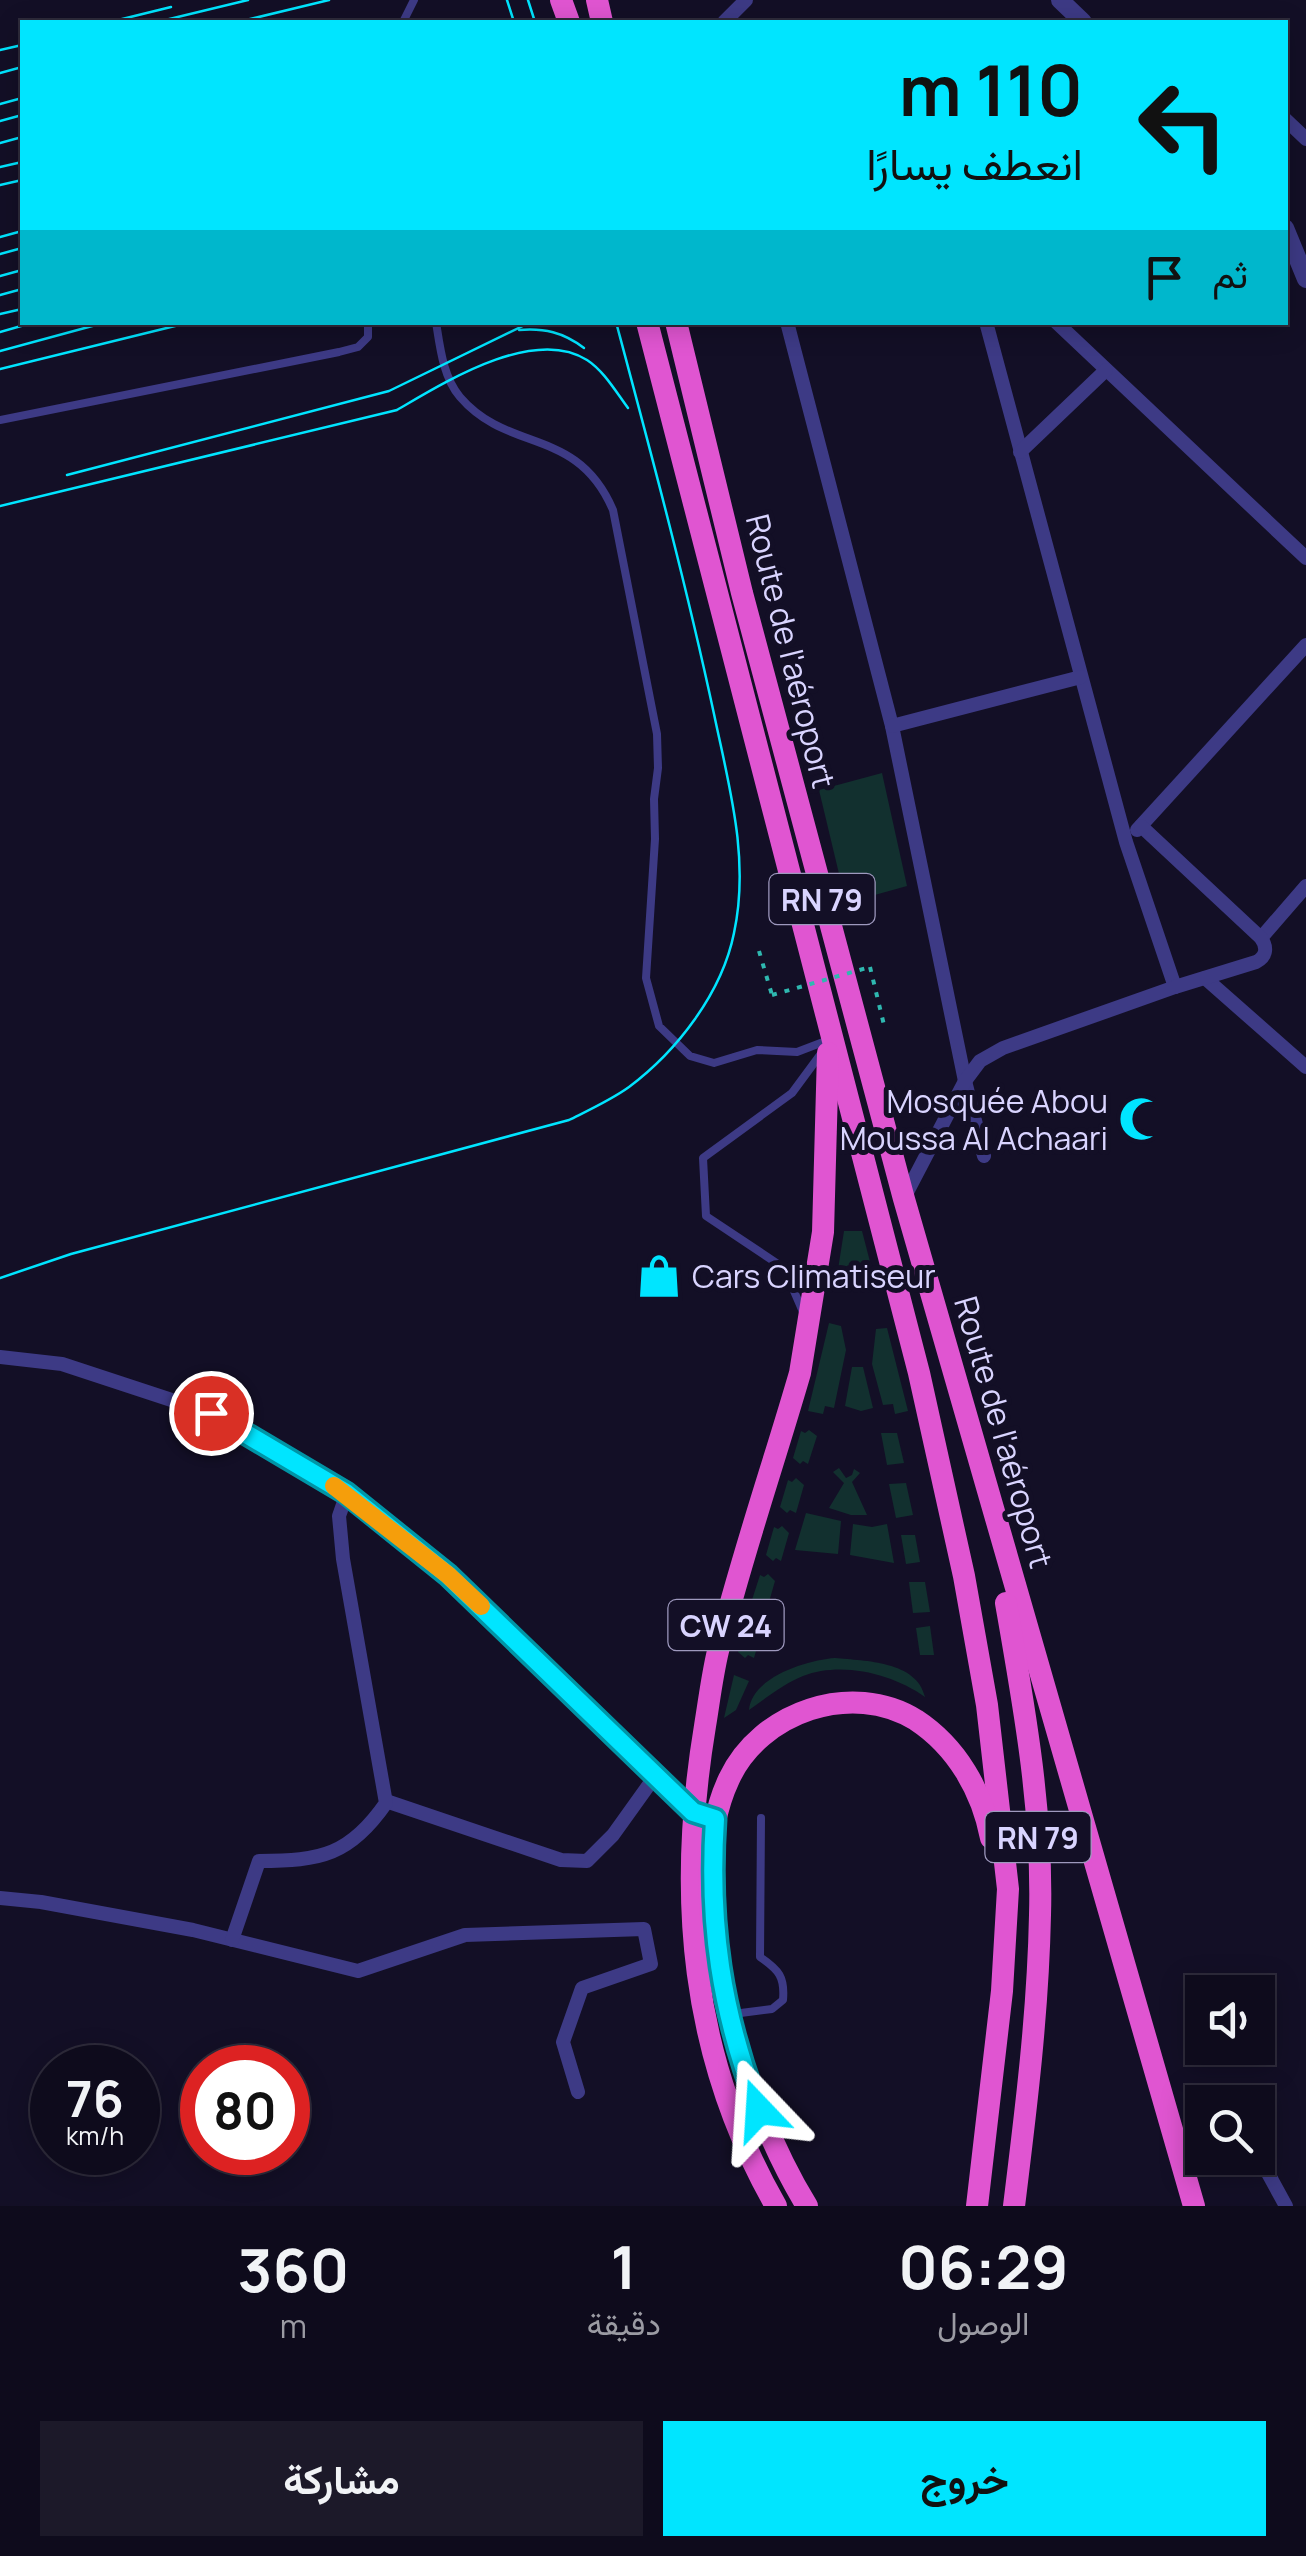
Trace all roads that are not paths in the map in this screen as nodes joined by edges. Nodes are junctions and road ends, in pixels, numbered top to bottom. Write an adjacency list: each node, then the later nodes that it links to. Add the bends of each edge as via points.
1 (746, 0): 3 (street)
2 (1060, 0): 4 (street)
3 (726, 20)
4 (1081, 20)
5 (1288, 121): 6 (street)
6 (1306, 139)
7 (1288, 235): 8 (street)
8 (1306, 279)
9 (368, 325): 17 (lane, via 358,347 340,352)
10 (437, 325): 29 (lane, via 443,363 460,396 501,428 565,452 591,471 613,510 656,734 646,978 659,1026 690,1056 714,1063 757,1050 797,1052)
11 (648, 325): 29 (highway, Route de l'aéroport / RN 79)
12 (677, 325): 33 (highway, Route de l'aéroport / RN 79)
13 (788, 325): 22 (street)
14 (987, 325): 18 (street)
15 (1059, 325): 16 (street)
16 (1106, 370): 18 (street); 19 (street)
17 (0, 420)
18 (1020, 452): 21 (street)
19 (1306, 558)
20 (1306, 645): 23 (street)
21 (1081, 677): 22 (street); 24 (street)
22 (892, 726): 31 (street)
23 (1141, 826): 24 (street); 26 (street)
24 (1126, 842): 28 (street)
25 (1306, 886): 26 (street)
26 (1261, 938): 27 (street, via 1266,950 1258,961)
27 (1205, 978): 28 (street); 30 (street)
28 (1175, 987): 31 (street, via 1003,1048)
29 (831, 1039): 34 (highway, CW 24, via 823,1232); 34 (lane, via 792,1093 704,1158 706,1216 784,1268); 44 (highway, RN 79, via 919,1372 981,1668 1008,1889)
30 (1306, 1068)
31 (965, 1080): 32 (street); 33 (street)
32 (984, 1156)
33 (904, 1199): 36 (highway, Route de l'aéroport / RN 79)
34 (808, 1328): 40 (highway, CW 24, via 717,1653)
35 (0, 1357): 37 (street, via 62,1364 211,1413)
36 (980, 1472): 51 (highway, RN 79, via 1028,1728 1039,1856 1033,2057); 52 (highway, Route de l'aéroport)
37 (346, 1493): 38 (street, via 448,1575); 39 (street, via 339,1516 342,1560)
38 (656, 1776): 39 (street, via 587,1860 561,1860); 40 (street)
39 (386, 1801): 43 (street, via 367,1830 337,1850 302,1861 260,1861)
40 (704, 1815): 44 (highway, via 746,1751 810,1706 857,1704 912,1718 952,1752 983,1806 997,1878); 45 (highway); 48 (highway, CW 24, via 690,1868 702,2012 728,2109)
41 (761, 1818): 45 (lane, via 760,1956 779,1970 782,2000 772,2009)
42 (0, 1898): 43 (street)
43 (232, 1940): 46 (street, via 358,1970 465,1935 644,1929 651,1964 582,1988 563,2042)
44 (1002, 1991): 50 (highway, RN 79)
45 (728, 2014): 49 (highway, via 770,2139)
46 (578, 2092)
47 (1269, 2175): 53 (street)
48 (776, 2206)
49 (806, 2206)
50 (977, 2206)
51 (1014, 2206)
52 (1194, 2206)
53 (1286, 2206)

